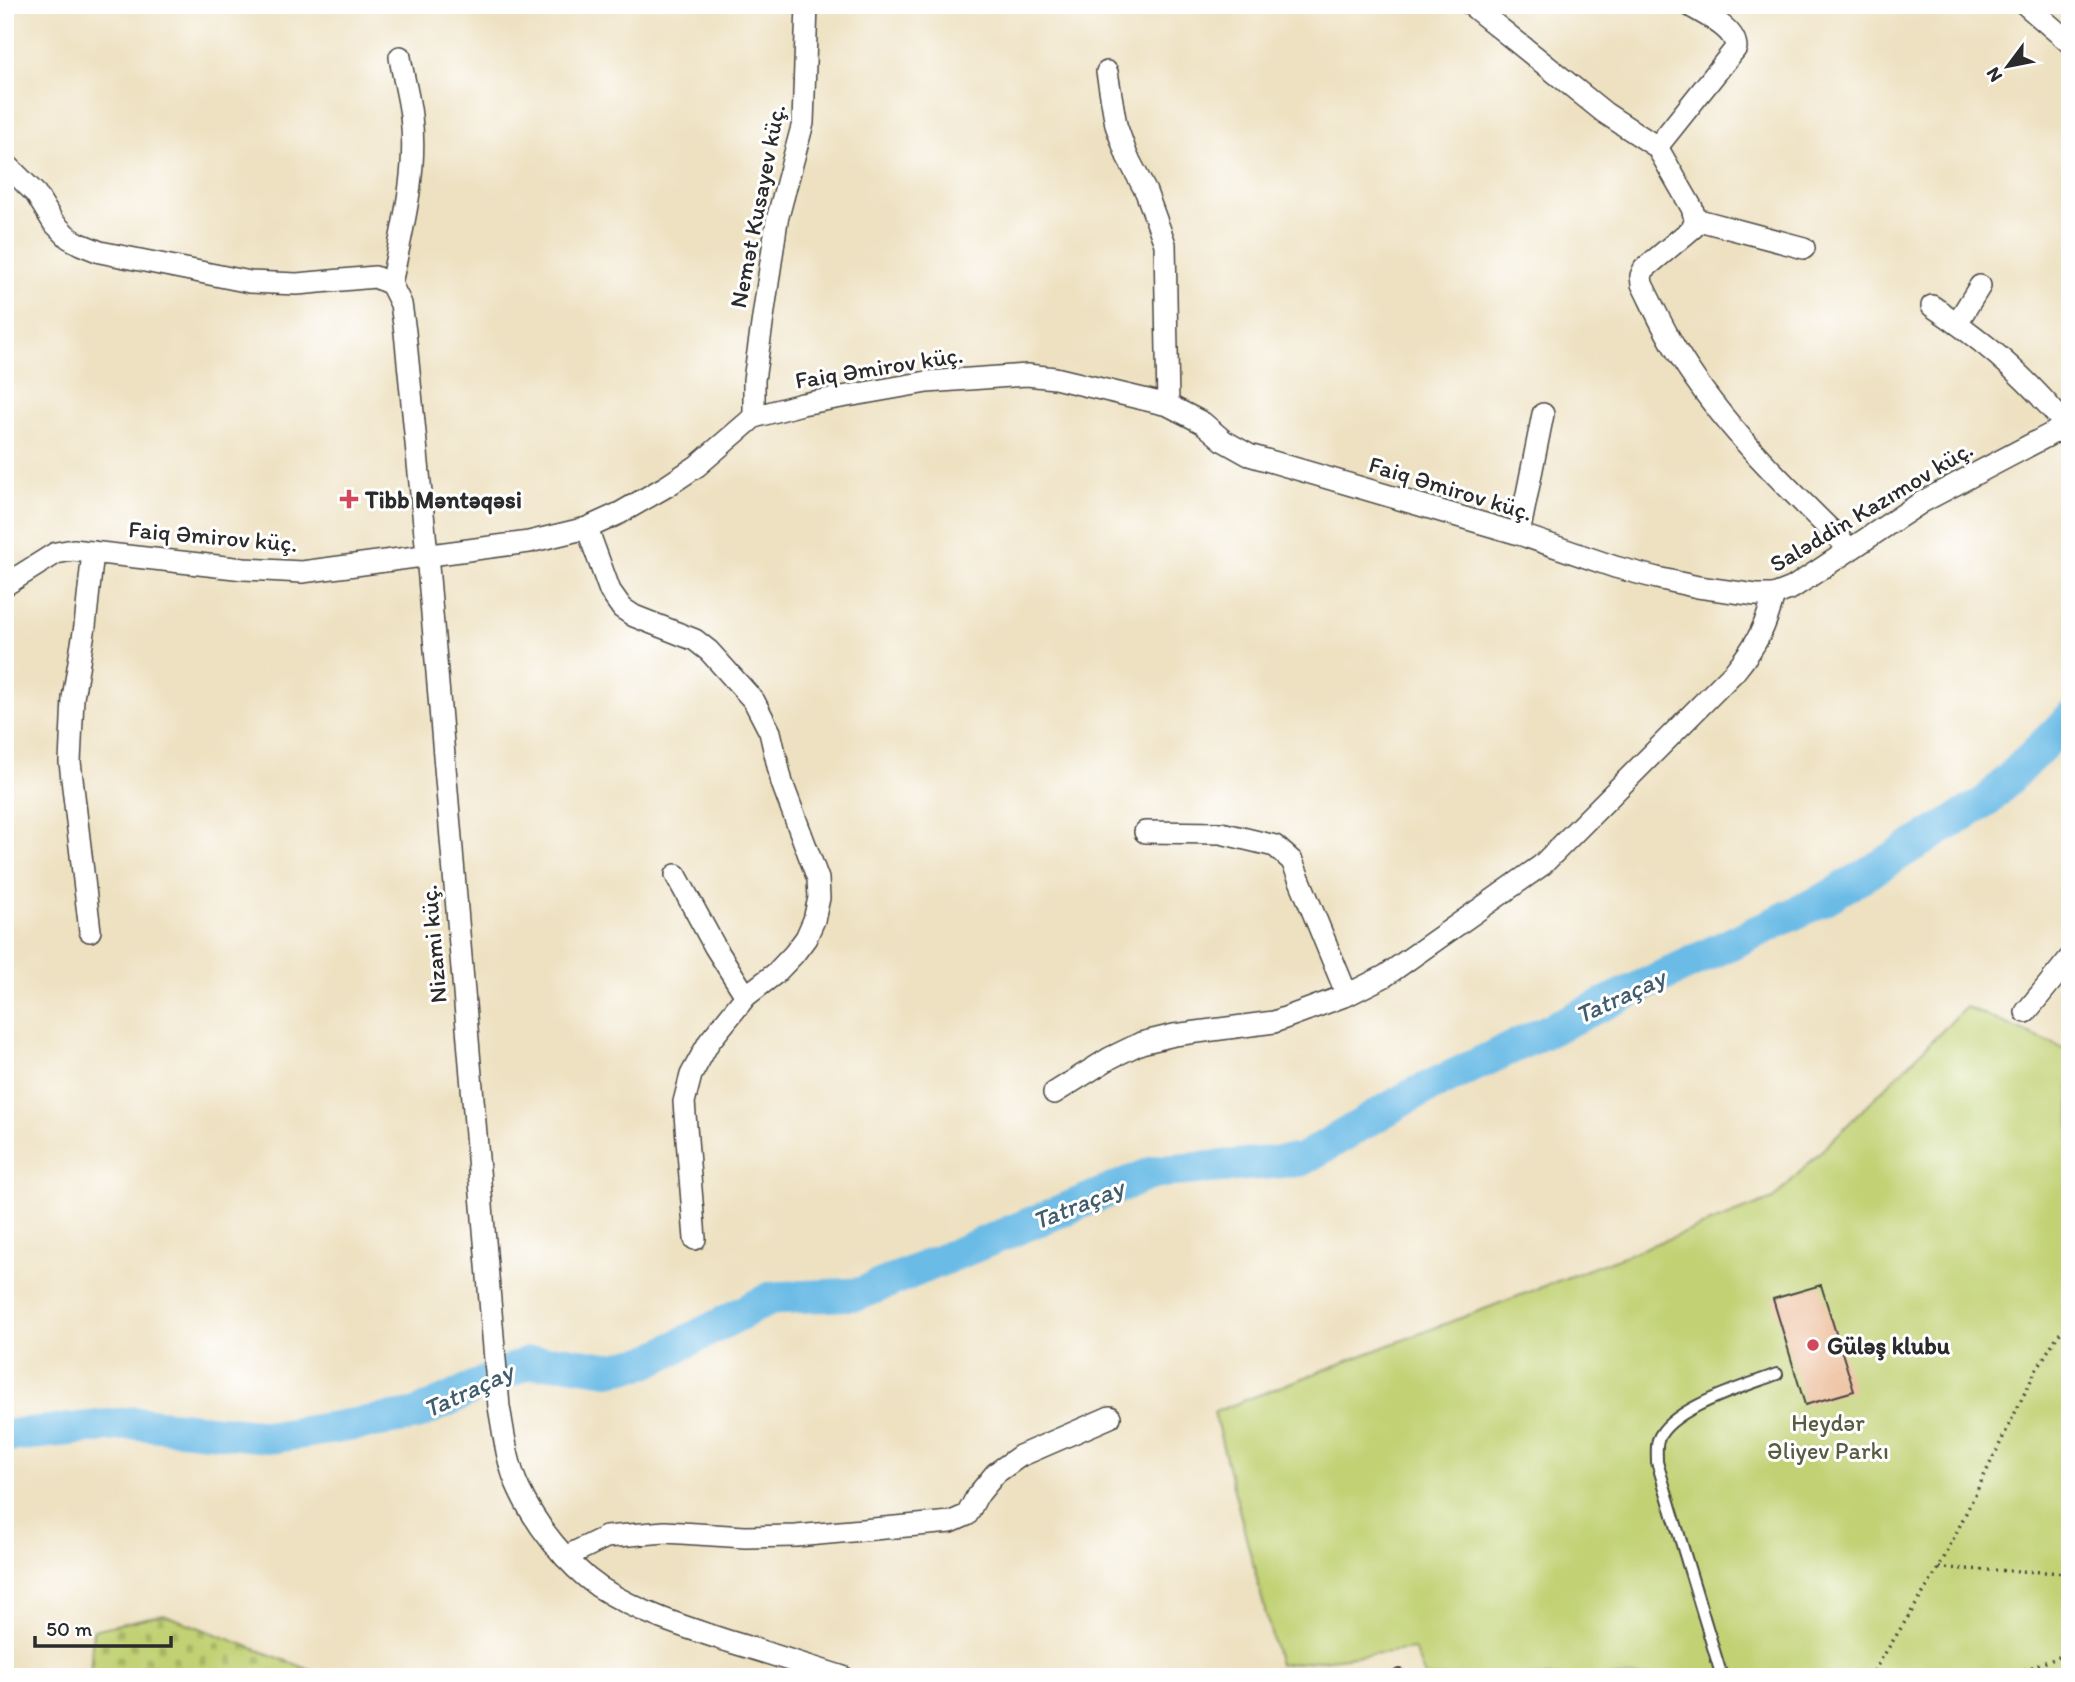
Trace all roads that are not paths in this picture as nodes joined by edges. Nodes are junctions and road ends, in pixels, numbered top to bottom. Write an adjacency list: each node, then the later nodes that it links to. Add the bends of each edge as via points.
1 (807, 5): 18 (street, Nemət Kusayev küç., via 803,123 776,220 754,380)
2 (1471, 5): 8 (street, via 1605,113)
3 (1689, 5): 8 (street, via 1731,33 1736,48)
4 (2025, 5): 5 (street)
5 (2070, 43)
6 (400, 57): 12 (street, via 411,117 412,159)
7 (1107, 72): 16 (street, via 1116,125 1165,244)
8 (1657, 148): 10 (street)
9 (5, 163): 12 (street, via 69,238 100,252 250,282 297,284 375,277)
10 (1695, 219): 11 (street); 22 (street, via 1694,227 1644,269 1642,284 1678,354 1705,393 1773,473)
11 (1804, 248)
12 (391, 284): 24 (street, Nizami küç., via 401,304 405,332)
13 (1980, 285): 15 (street)
14 (1932, 306): 15 (street)
15 (1957, 323): 19 (street, via 2020,373)
16 (1168, 405): 18 (street, Faiq Əmirov küç., via 1027,375 927,382); 21 (street, Faiq Əmirov küç., via 1248,455)
17 (1543, 414): 21 (street)
18 (754, 417): 20 (street, Faiq Əmirov küç., via 667,486)
19 (2068, 425): 22 (street, Saləddin Kazımov küç., via 1922,502)
20 (587, 528): 24 (street, Faiq Əmirov küç., via 529,542); 32 (street, via 610,591 622,608 695,640 709,651 754,701 770,732 782,783 818,879 819,898 814,920 794,954)
21 (1519, 534): 26 (street, Faiq Əmirov küç., via 1657,578)
22 (1850, 549): 26 (street, Saləddin Kazımov küç.)
23 (93, 552): 24 (street, Faiq Əmirov küç., via 302,572); 25 (street, Faiq Əmirov küç., via 56,553); 29 (street, via 73,698 70,762)
24 (427, 554): 38 (street, Nizami küç., via 499,1407 519,1490)
25 (5, 585)
26 (1774, 595): 31 (street, via 1765,627 1735,671 1542,864 1385,976)
27 (1144, 832): 31 (street, via 1221,834 1275,846 1292,860)
28 (677, 875): 32 (street)
29 (90, 931)
30 (2070, 958): 33 (street)
31 (1347, 995): 34 (street, via 1274,1022 1141,1044)
32 (747, 996): 35 (street, via 709,1042 691,1075 684,1102)
33 (2026, 1012)
34 (1054, 1093)
35 (695, 1239)
36 (1777, 1374): 40 (lane, via 1705,1401 1676,1418 1658,1440 1657,1462)
37 (1110, 1417): 38 (street, via 1020,1456 996,1473 967,1515 951,1522 796,1536 665,1532 606,1537)
38 (565, 1557): 39 (street, Nizami küç., via 599,1586 683,1627)
39 (843, 1677)
40 (1722, 1677)

